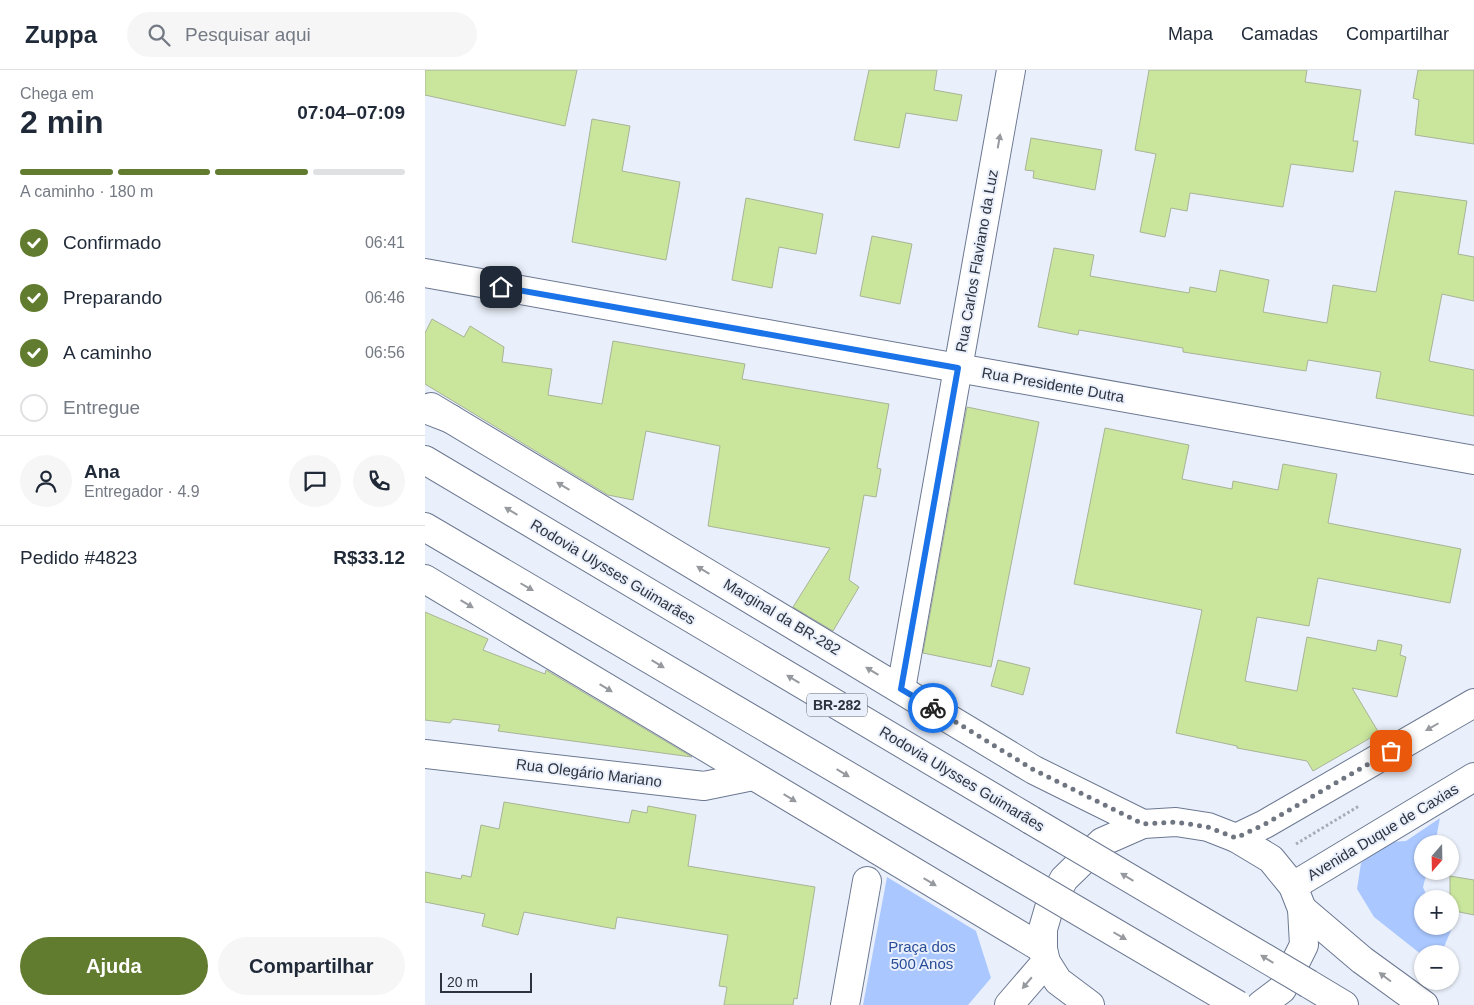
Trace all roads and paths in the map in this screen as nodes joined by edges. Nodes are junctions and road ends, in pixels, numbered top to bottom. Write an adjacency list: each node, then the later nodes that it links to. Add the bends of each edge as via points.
1 (1011, 70): 3 (main road, Rua Carlos Flaviano da Luz, one-way to 1)
2 (425, 273): 3 (main road, Rua Presidente Dutra)
3 (958, 368): 8 (main road, Rua Presidente Dutra); 11 (main road, Rua Carlos Flaviano da Luz)
4 (425, 403): 6 (main road, Marginal da BR-282)
5 (425, 409): 6 (main road)
6 (451, 419): 11 (main road, Marginal da BR-282, one-way to 6)
7 (425, 460): 26 (main road, Rodovia Ulysses Guimarães / BR-282, one-way to 7, bridge)
8 (1474, 460)
9 (425, 527): 24 (main road, one-way to 24, bridge)
10 (425, 579): 14 (main road, one-way to 14)
11 (901, 689): 16 (main road, Marginal da BR-282, via 1034,770)
12 (1474, 703): 17 (main road, one-way to 17)
13 (425, 754): 14 (main road, Rua Olegário Mariano, via 704,786)
14 (753, 776): 20 (main road, one-way to 20)
15 (1474, 777): 19 (main road, Avenida Duque de Caxias)
16 (1143, 824): 17 (main road, via 1175,822 1208,827); 20 (main road, via 1102,842 1064,879 1050,905 1043,929)
17 (1236, 838): 19 (main road, via 1271,859)
18 (867, 881): 21 (main road)
19 (1297, 897): 25 (main road, via 1304,945 1282,989); 27 (main road, one-way to 19, via 1362,960)
20 (1045, 956): 22 (main road, one-way to 22); 23 (main road, via 1058,981)
21 (845, 1005)
22 (1009, 1005)
23 (1090, 1005)
24 (1238, 1005)
25 (1261, 1005)
26 (1344, 1005)
27 (1424, 1005)

